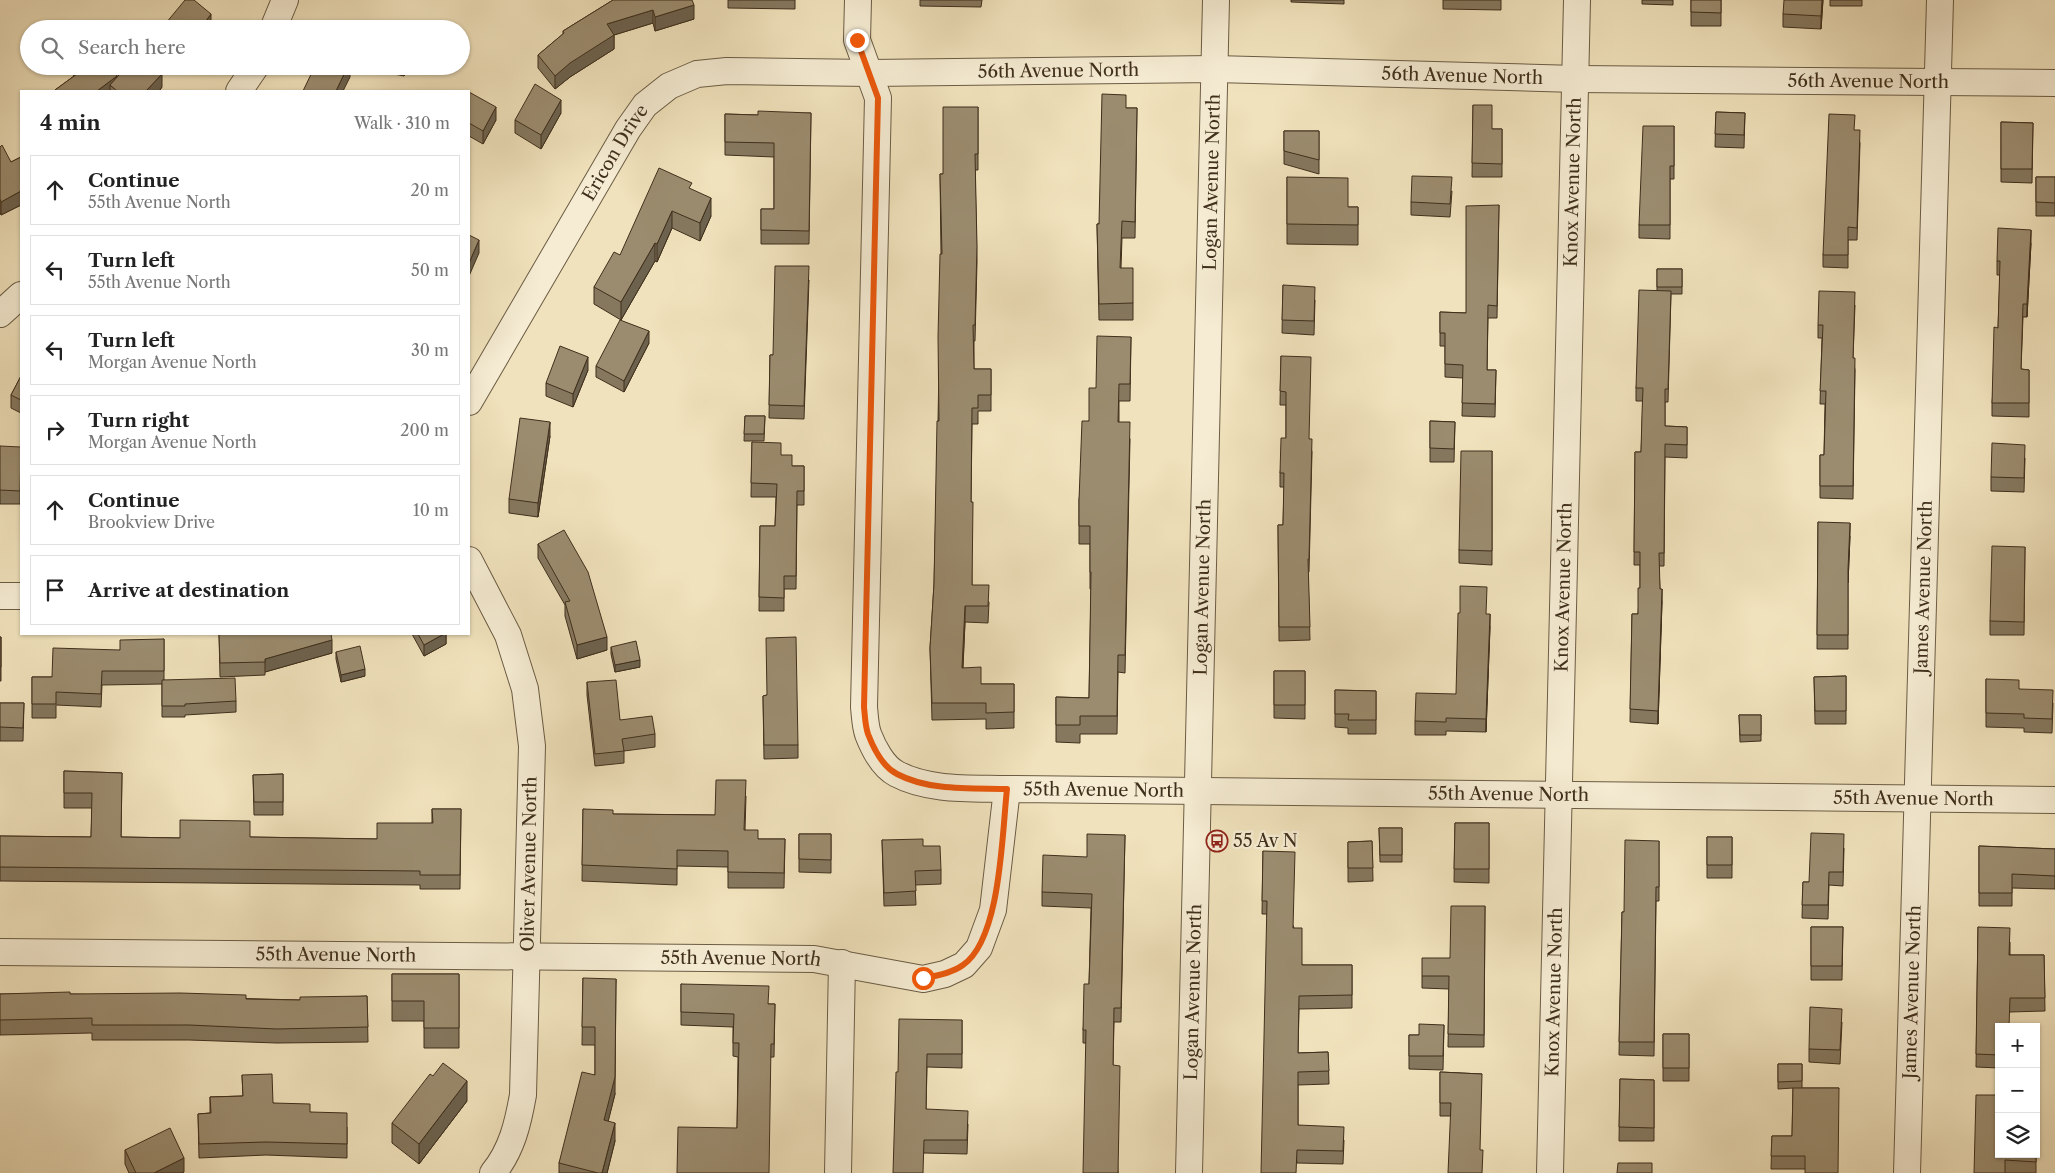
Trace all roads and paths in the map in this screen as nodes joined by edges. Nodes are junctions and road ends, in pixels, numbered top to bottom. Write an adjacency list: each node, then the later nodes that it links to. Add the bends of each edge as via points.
1 (285, 0): 6 (street)
2 (858, 0): 8 (street, via 857,40)
3 (1216, 0): 7 (street, Logan Avenue North)
4 (1577, 0): 10 (street, Knox Avenue North)
5 (1940, 0): 11 (street, James Avenue North)
6 (277, 20)
7 (1215, 69): 8 (street, 56th Avenue North); 10 (street, 56th Avenue North); 21 (street, Logan Avenue North)
8 (870, 72): 16 (street, Ericon Drive, via 727,71 697,74 669,86 645,105); 20 (street, via 878,98 864,707 868,733 878,755 896,774 948,787)
9 (250, 75): 13 (street)
10 (1576, 79): 11 (street, 56th Avenue North); 22 (street, Knox Avenue North)
11 (1939, 82): 12 (street, 56th Avenue North); 23 (street, James Avenue North)
12 (2055, 83)
13 (241, 90)
14 (20, 296): 15 (street)
15 (0, 314)
16 (470, 400)
17 (470, 562): 26 (street, Oliver Avenue North, via 508,635 525,689 532,746)
18 (0, 596): 19 (street)
19 (20, 596)
20 (1007, 789): 21 (street, 55th Avenue North); 27 (street, 55th Avenue North, via 993,910 979,948 964,965 945,974 923,978)
21 (1198, 792): 22 (street, 55th Avenue North); 30 (street, Logan Avenue North)
22 (1558, 795): 23 (street, 55th Avenue North); 31 (street, Knox Avenue North)
23 (1916, 799): 24 (street, 55th Avenue North); 32 (street, James Avenue North)
24 (2055, 800)
25 (0, 952): 26 (street, 55th Avenue North)
26 (527, 957): 27 (street, 55th Avenue North, via 814,959); 28 (street, Oliver Avenue North, via 523,1095 517,1130 502,1163)
27 (842, 964): 29 (street)
28 (493, 1173)
29 (838, 1173)
30 (1189, 1173)
31 (1550, 1173)
32 (1907, 1173)

